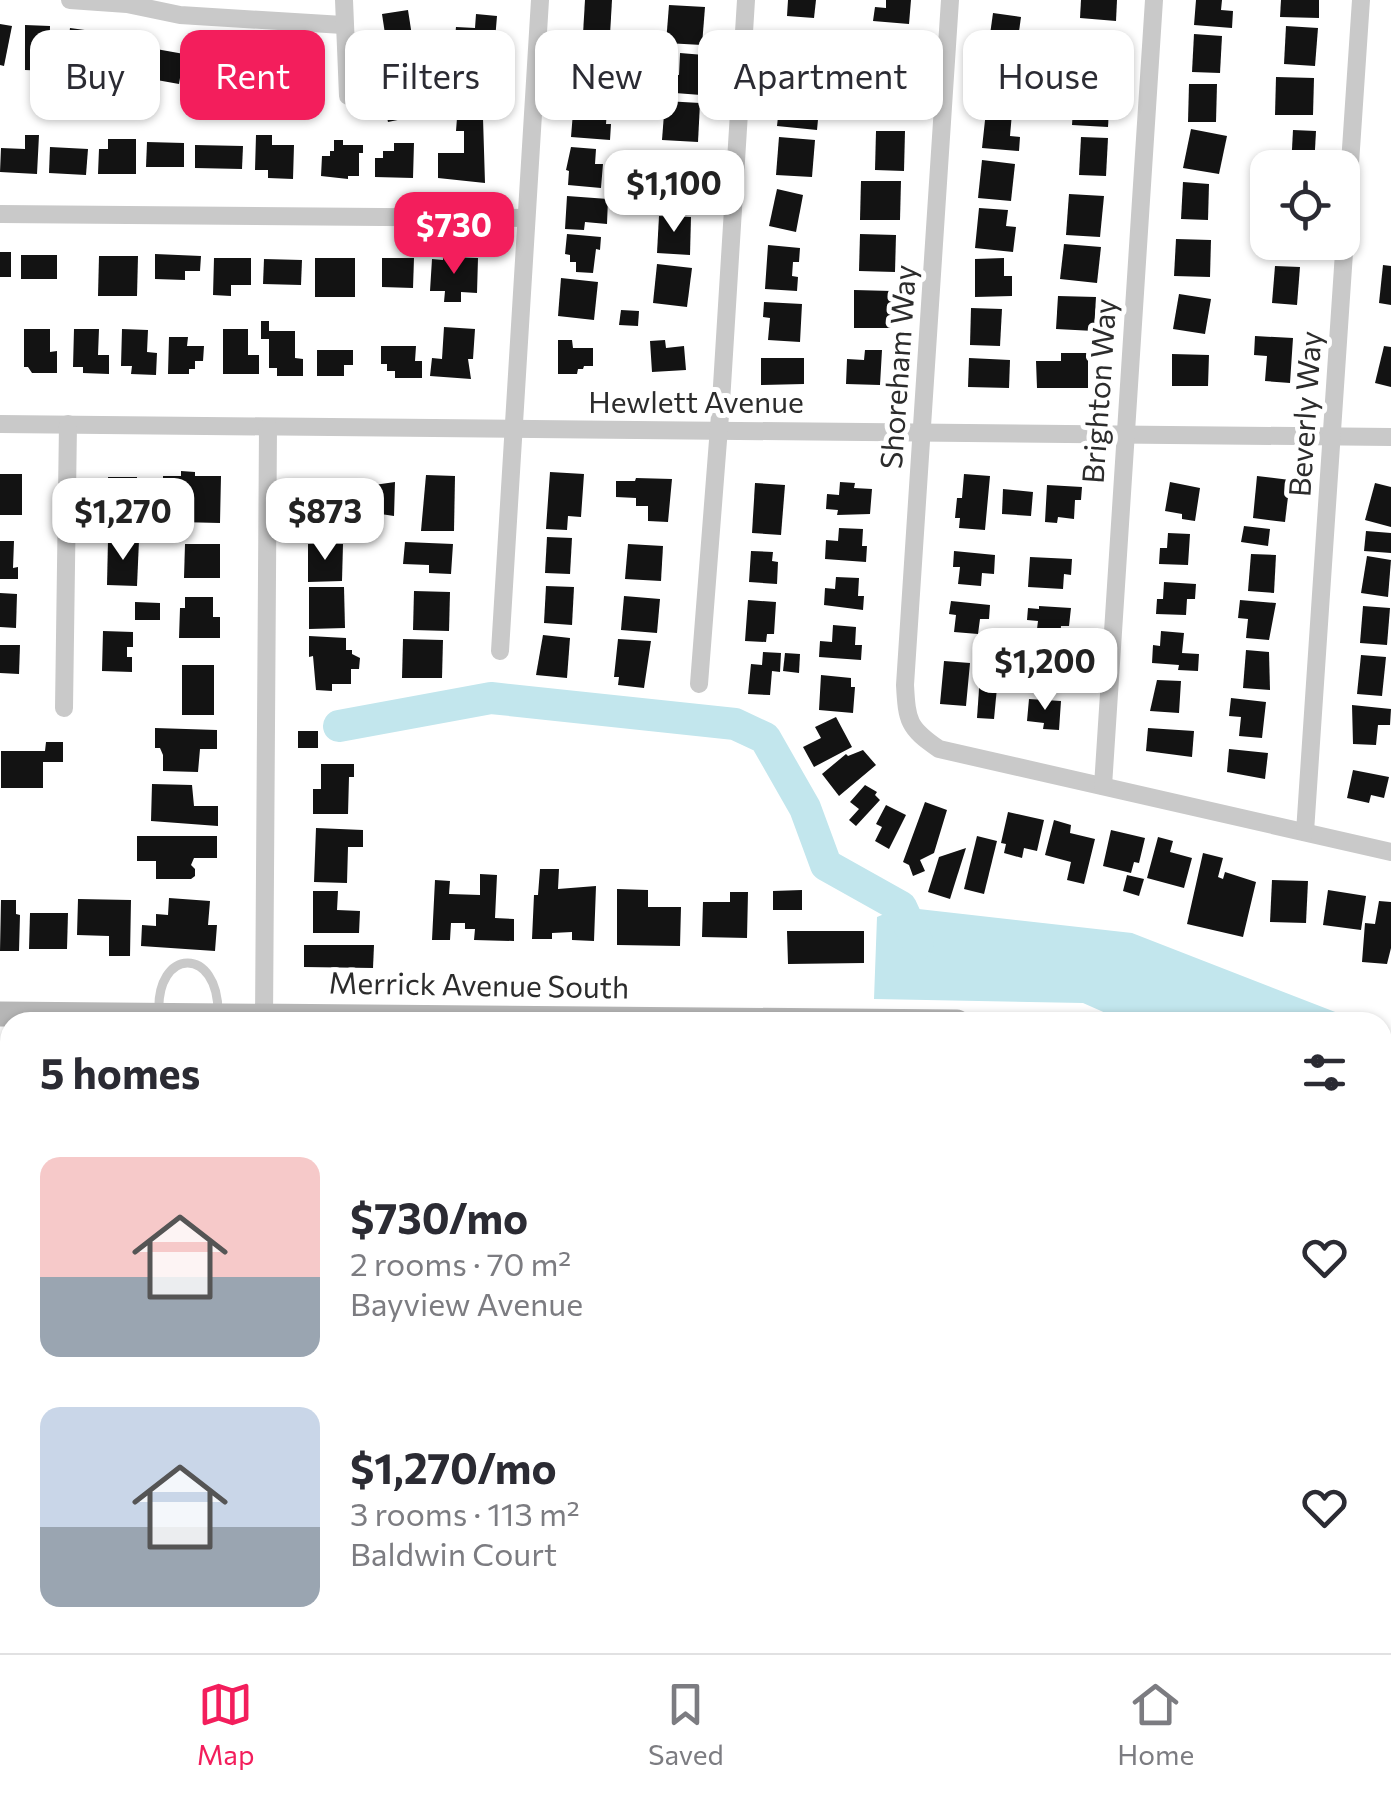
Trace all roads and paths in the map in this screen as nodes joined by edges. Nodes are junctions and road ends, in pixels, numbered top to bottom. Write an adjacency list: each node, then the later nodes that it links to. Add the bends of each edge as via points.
1 (70, 0): 8 (street)
2 (344, 0): 8 (street)
3 (540, 0): 11 (street)
4 (746, 0): 16 (street)
5 (950, 0): 17 (street, Shoreham Way)
6 (1154, 0): 18 (street, Brighton Way)
7 (1360, 0): 19 (street, Beverly Way)
8 (343, 25): 9 (street)
9 (345, 53)
10 (0, 214): 11 (street)
11 (525, 218): 15 (street)
12 (0, 424): 13 (street, Hewlett Avenue)
13 (68, 424): 14 (street, Hewlett Avenue); 23 (street)
14 (268, 427): 15 (street, Hewlett Avenue); 29 (street)
15 (512, 429): 16 (street, Hewlett Avenue); 21 (street)
16 (718, 432): 17 (street, Hewlett Avenue); 22 (street)
17 (922, 432): 18 (street, Hewlett Avenue); 24 (street, Shoreham Way, via 905,684 907,714 917,734 939,748)
18 (1124, 436): 19 (street, Hewlett Avenue); 24 (street, Brighton Way)
19 (1332, 436): 20 (street, Hewlett Avenue); 25 (street, Beverly Way)
20 (1391, 437)
21 (500, 651)
22 (699, 684)
23 (64, 708)
24 (1103, 786): 25 (street)
25 (1305, 832): 26 (street)
26 (1391, 852)
27 (159, 1012): 28 (lane, via 163,978 184,963 211,974)
28 (218, 1012)
29 (264, 1012)

